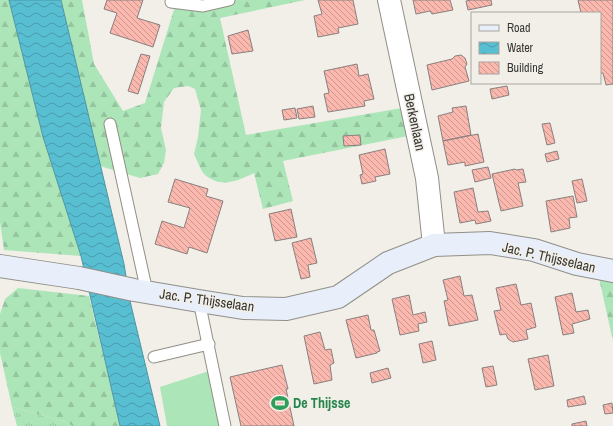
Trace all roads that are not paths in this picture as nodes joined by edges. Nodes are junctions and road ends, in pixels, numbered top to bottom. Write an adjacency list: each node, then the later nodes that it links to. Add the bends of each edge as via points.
1 (229, 0): 3 (lane, via 203,6)
2 (388, 0): 5 (street, Berkenlaan, via 427,178)
3 (171, 2)
4 (110, 124): 8 (lane)
5 (434, 245): 7 (street, Jac. P. Thijsselaan, via 490,243 534,250 577,264); 9 (street, Jac. P. Thijsselaan, via 388,263 338,297 286,309 243,308)
6 (0, 266): 8 (street, Jac. P. Thijsselaan)
7 (613, 271)
8 (141, 291): 9 (street, Jac. P. Thijsselaan)
9 (199, 301): 10 (lane)
10 (209, 344): 11 (lane); 12 (lane)
11 (154, 357)
12 (225, 426)

